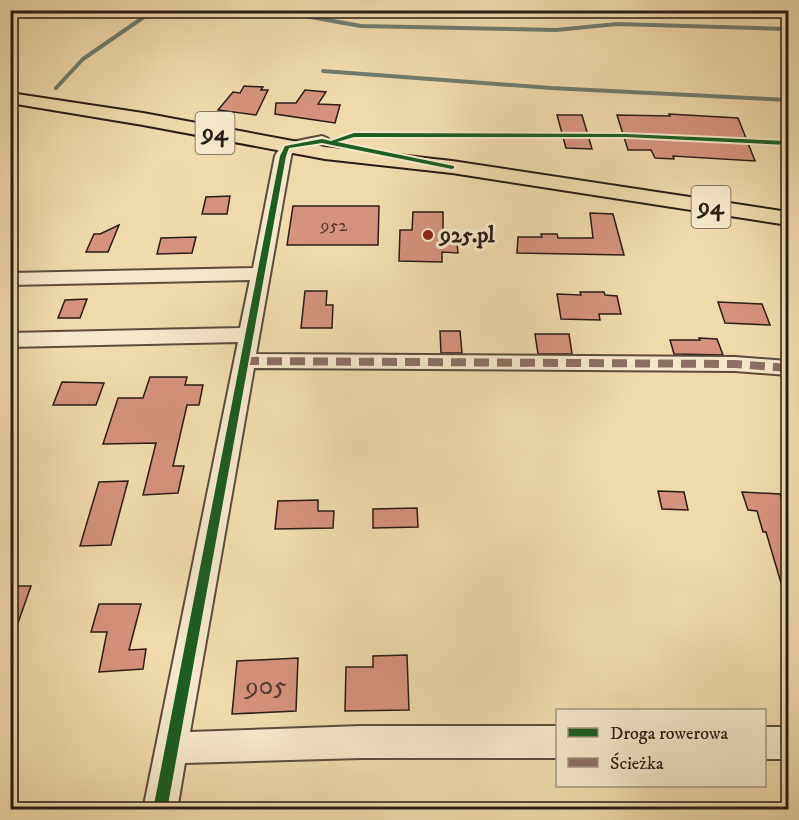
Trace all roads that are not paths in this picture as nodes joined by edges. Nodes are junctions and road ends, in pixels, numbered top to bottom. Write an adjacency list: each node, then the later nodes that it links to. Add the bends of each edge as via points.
1 (10, 98): 2 (main road, 94)
2 (281, 140): 3 (main road, 94); 3 (main road, 94, via 322,141); 5 (street, via 283,156)
3 (452, 167): 4 (main road, 94)
4 (789, 219)
5 (259, 274): 6 (street); 7 (street)
6 (10, 279)
7 (248, 335): 8 (street); 9 (street)
8 (10, 340)
9 (244, 361): 10 (street, via 735,364); 14 (street)
10 (789, 368)
11 (556, 742): 14 (street, via 361,742)
12 (766, 743): 13 (street)
13 (789, 743)
14 (172, 748): 15 (street)
15 (160, 810)

